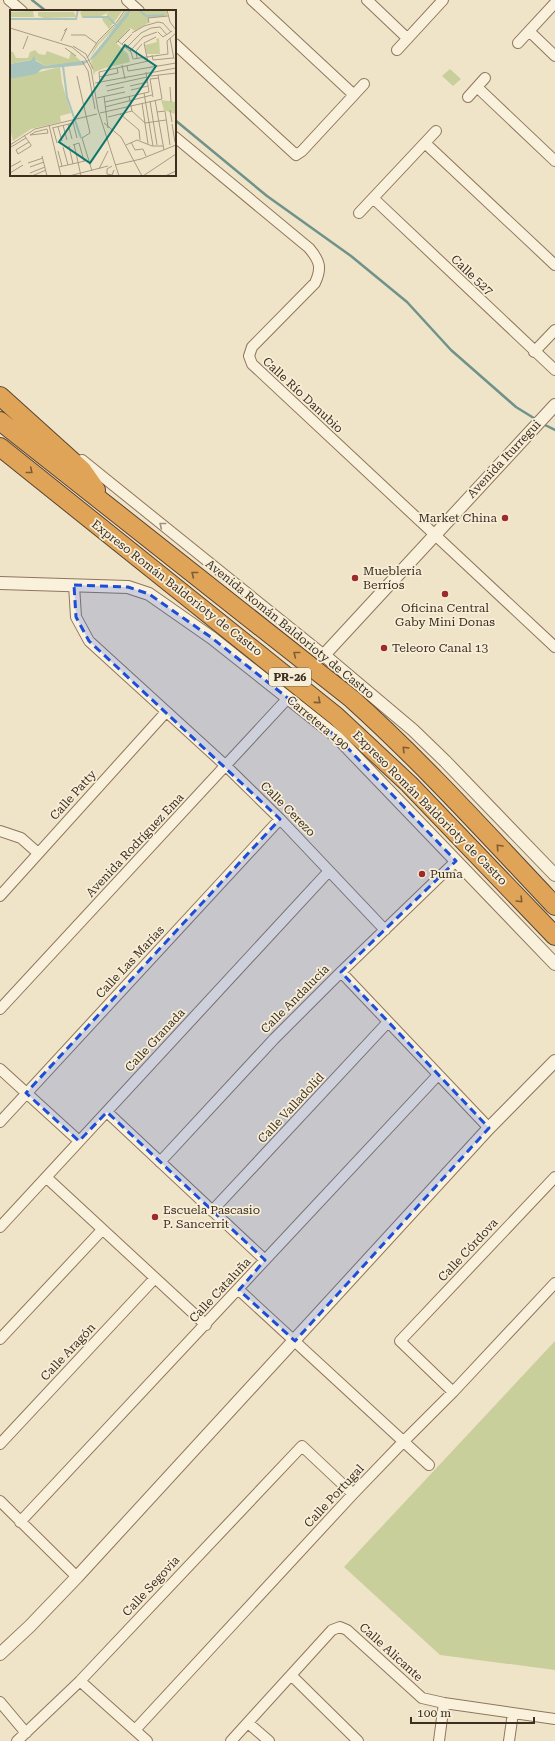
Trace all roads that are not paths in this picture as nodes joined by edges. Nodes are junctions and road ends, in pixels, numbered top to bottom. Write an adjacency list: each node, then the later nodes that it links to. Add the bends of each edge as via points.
1 (9, 0): 7 (street)
2 (127, 0): 8 (street)
3 (252, 0): 18 (street)
4 (367, 0): 10 (street)
5 (443, 0): 10 (street)
6 (555, 3): 9 (street)
7 (21, 10)
8 (138, 10)
9 (529, 31): 11 (street); 14 (street)
10 (408, 38): 13 (street)
11 (518, 43)
12 (176, 45): 18 (street, via 296,155)
13 (397, 50)
14 (555, 56)
15 (485, 78): 17 (street)
16 (364, 84): 18 (street)
17 (477, 87): 19 (street); 23 (street)
18 (354, 95)
19 (468, 96)
20 (436, 131): 22 (street)
21 (176, 138): 35 (street, Calle Río Danubio, via 309,248 318,262 320,273 315,283 252,347 249,356 252,364)
22 (425, 143): 24 (street); 26 (street)
23 (555, 161)
24 (372, 198): 25 (street); 28 (street, Calle 527)
25 (359, 213)
26 (555, 264)
27 (555, 330): 28 (street)
28 (534, 352): 29 (street, Calle 527)
29 (555, 370)
30 (4, 399): 34 (highway, via 82,470); 39 (street, Avenida Román Baldorioty de Castro, one-way to 30, via 97,473 24,410)
31 (555, 405): 35 (street, Avenida Iturregui)
32 (0, 421): 34 (highway, Expreso Román Baldorioty de Castro / PR-26)
33 (0, 446): 52 (highway, Expreso Román Baldorioty de Castro / PR-26, one-way to 52, via 336,716 409,784)
34 (106, 506): 50 (highway, Expreso Román Baldorioty de Castro / PR-26, one-way to 34, via 424,767 368,714 314,668)
35 (434, 535): 38 (street, Calle Río Danubio); 39 (street, Avenida Iturregui)
36 (0, 583): 37 (street, Carretera 190)
37 (74, 585): 40 (street, Carretera 190, via 128,587 149,594 212,638); 41 (street, Calle Cerezo, via 76,617 89,641)
38 (555, 647)
39 (324, 655): 48 (street, Avenida Román Baldorioty de Castro, via 413,730)
40 (288, 698): 42 (street, Avenida Rodríguez Ema); 46 (street, Carretera 190, via 350,749)
41 (166, 712): 42 (street, Calle Cerezo); 45 (street, Calle Patty)
42 (226, 766): 43 (street, Calle Cerezo); 55 (street, Avenida Rodríguez Ema)
43 (280, 819): 47 (street, Calle Cerezo); 60 (street, Calle Las Marías)
44 (0, 831): 45 (street, via 21,838)
45 (38, 853): 49 (street, Calle Patty)
46 (456, 861): 51 (street, Calle Andalucía); 53 (street, Carretera 190)
47 (330, 871): 51 (street, Calle Cerezo); 61 (street, Calle Granada)
48 (555, 876)
49 (0, 896)
50 (555, 906)
51 (385, 930): 54 (street, Calle Andalucía)
52 (555, 936)
53 (555, 964)
54 (341, 972): 56 (street); 65 (street, Calle Andalucía, via 274,1039)
55 (0, 1009)
56 (388, 1022): 59 (street); 68 (street, Calle Valladolid)
57 (553, 1066): 63 (street)
58 (0, 1069): 60 (street)
59 (438, 1075): 63 (street); 71 (street, Calle Cataluña)
60 (26, 1093): 62 (street, Calle Las Marías); 64 (street)
61 (107, 1112): 64 (street, Calle Granada); 65 (street)
62 (0, 1122)
63 (489, 1128): 77 (street)
64 (79, 1142): 67 (street, Calle Granada)
65 (160, 1162): 68 (street)
66 (555, 1177): 78 (street, Calle Córdova, via 400,1341)
67 (47, 1178): 69 (street, Calle Granada); 70 (street)
68 (212, 1211): 71 (street)
69 (0, 1227)
70 (102, 1230): 72 (street); 76 (street)
71 (265, 1260): 74 (street, Calle Cataluña)
72 (155, 1278): 75 (street); 80 (street, Calle Aragón)
73 (555, 1283): 78 (street, Calle Portugal)
74 (238, 1290): 75 (street, Calle Cataluña); 77 (street)
75 (206, 1325): 84 (street, Calle Cataluña)
76 (0, 1339)
77 (295, 1341): 79 (street); 85 (street)
78 (453, 1392): 79 (street, Calle Portugal)
79 (403, 1442): 81 (street); 82 (street, Calle Portugal)
80 (0, 1444)
81 (428, 1465)
82 (353, 1494): 88 (street, Calle Segovia, via 302,1446); 94 (street, Calle Portugal)
83 (0, 1501): 84 (street)
84 (20, 1522): 85 (street)
85 (77, 1577): 86 (street)
86 (0, 1654)
87 (291, 1675): 90 (street, Calle Alicante, via 332,1630 340,1627 422,1698); 93 (street, Calle Alicante); 100 (street)
88 (80, 1681): 94 (street); 95 (street, Calle Segovia)
89 (0, 1702): 95 (street)
90 (444, 1703): 91 (street, Calle Alicante); 101 (street)
91 (513, 1712): 92 (street, Calle Alicante); 102 (street)
92 (555, 1719)
93 (248, 1723): 98 (street, Calle Alicante); 99 (street)
94 (135, 1730): 97 (street)
95 (26, 1733): 96 (street, Calle Segovia)
96 (17, 1741)
97 (147, 1741)
98 (231, 1741)
99 (269, 1741)
100 (358, 1741)
101 (439, 1741)
102 (509, 1741)

